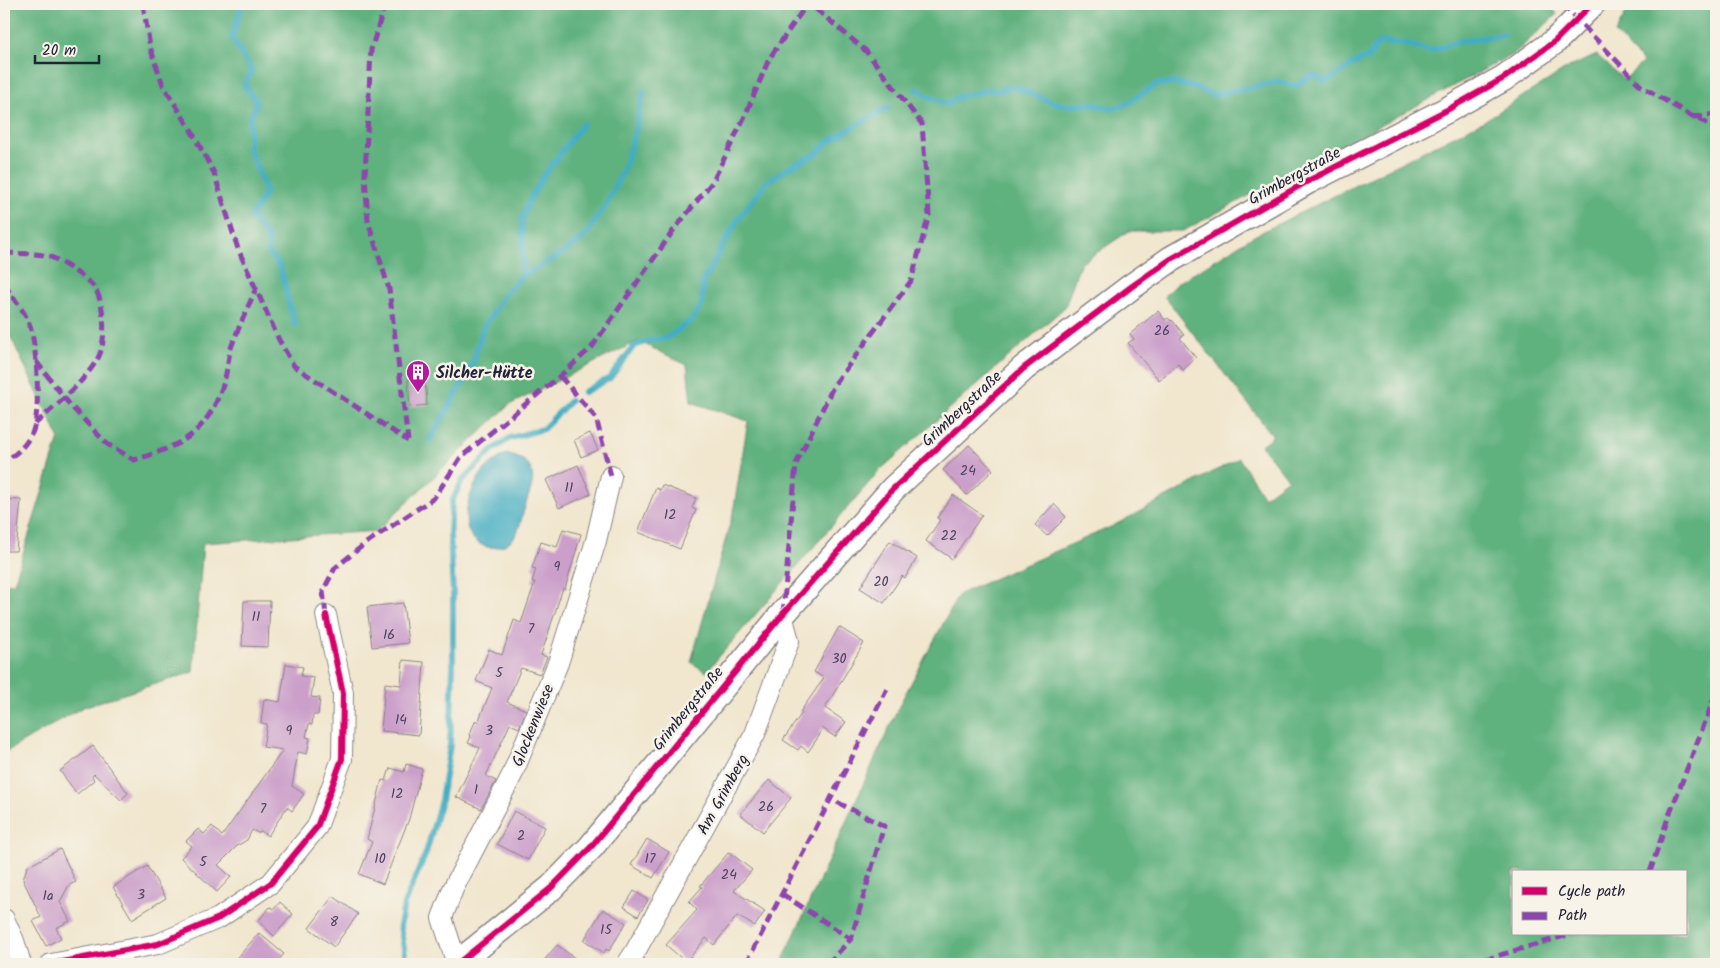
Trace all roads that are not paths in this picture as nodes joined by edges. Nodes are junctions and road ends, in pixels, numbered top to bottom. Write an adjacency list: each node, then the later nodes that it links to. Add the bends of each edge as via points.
1 (1592, 4): 4 (street, Grimbergstraße, via 1554,42 1504,78 1308,181 1170,259 1131,286 1024,368 893,489)
2 (611, 476): 8 (street, Glockenwiese, via 596,541 558,663 512,775 453,889 442,918)
3 (326, 614): 7 (street, via 343,694 342,759 317,826 271,883 219,918 158,944)
4 (782, 615): 8 (street, Grimbergstraße, via 591,847 551,888); 9 (street, Am Grimberg, via 789,641 755,734)
5 (4, 918): 6 (street)
6 (21, 964)
7 (51, 964)
8 (457, 964)
9 (626, 964)

